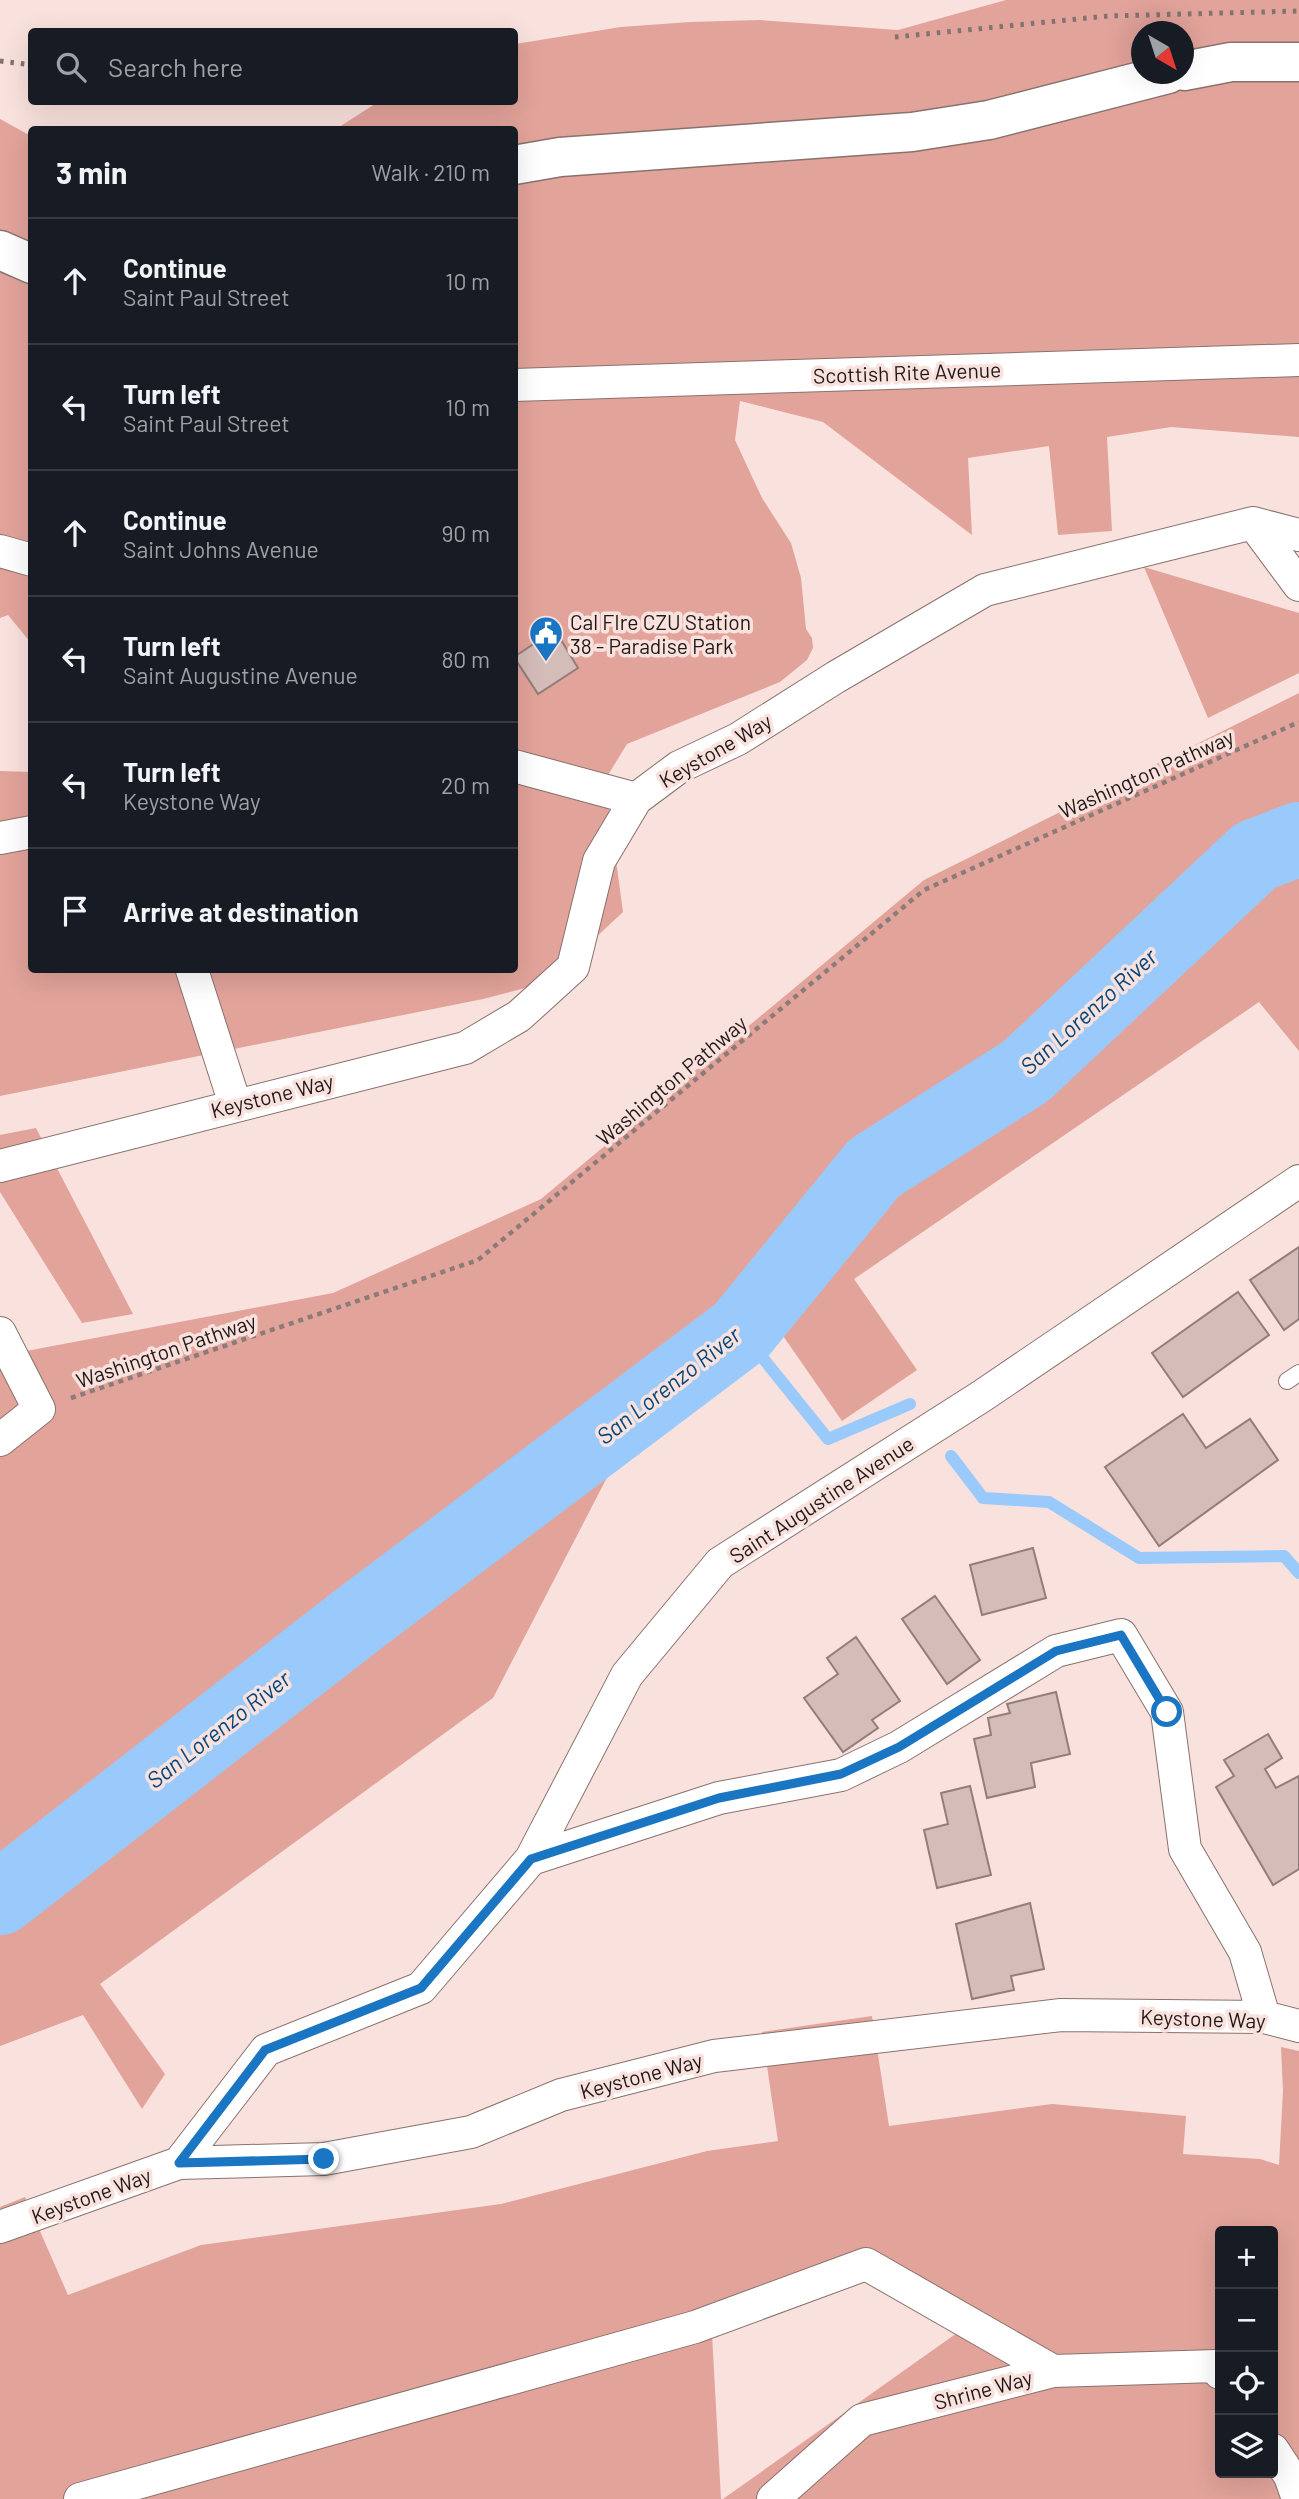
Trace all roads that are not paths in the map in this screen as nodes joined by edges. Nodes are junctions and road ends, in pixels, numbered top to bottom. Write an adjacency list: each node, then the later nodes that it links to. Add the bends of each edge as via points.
1 (1299, 61): 2 (main road, via 1231,62)
2 (1194, 69)
3 (1131, 84): 4 (main road, via 989,121 912,132 560,157)
4 (518, 164)
5 (0, 250): 6 (main road)
6 (28, 262)
7 (1299, 360): 8 (street, Scottish Rite Avenue)
8 (518, 385)
9 (1253, 523): 10 (street, Keystone Way); 13 (street); 15 (street, Keystone Way, via 985,590 738,739 679,766)
10 (1299, 535)
11 (0, 551): 12 (street)
12 (28, 559)
13 (1299, 585)
14 (518, 766): 15 (street)
15 (636, 799): 19 (street, Keystone Way, via 599,862 573,967 519,1016 465,1048)
16 (28, 833): 17 (street)
17 (0, 838)
18 (193, 973): 19 (street)
19 (235, 1104): 20 (street, Keystone Way)
20 (0, 1166)
21 (1299, 1181): 24 (street, Saint Augustine Avenue, via 982,1396 720,1563 627,1675)
22 (0, 1333): 23 (street, via 38,1409)
23 (0, 1440)
24 (531, 1859): 25 (street, via 719,1798 841,1774 899,1747 1056,1651 1121,1635 1167,1712 1185,1849 1245,1952); 27 (street, Saint Augustine Avenue, via 421,1988 265,2050)
25 (1264, 2017): 26 (street, Keystone Way); 27 (street, Keystone Way, via 1061,2014 714,2056 561,2095 471,2132 324,2159)
26 (1299, 2026)
27 (179, 2163): 28 (street, Keystone Way)
28 (0, 2227)
29 (1215, 2366): 30 (street, Shrine Way)
30 (1053, 2371): 32 (street, via 866,2264 695,2327); 33 (street, Shrine Way, via 862,2420)
31 (1278, 2458): 34 (street)
32 (79, 2499)
33 (773, 2499)
34 (1298, 2499)

